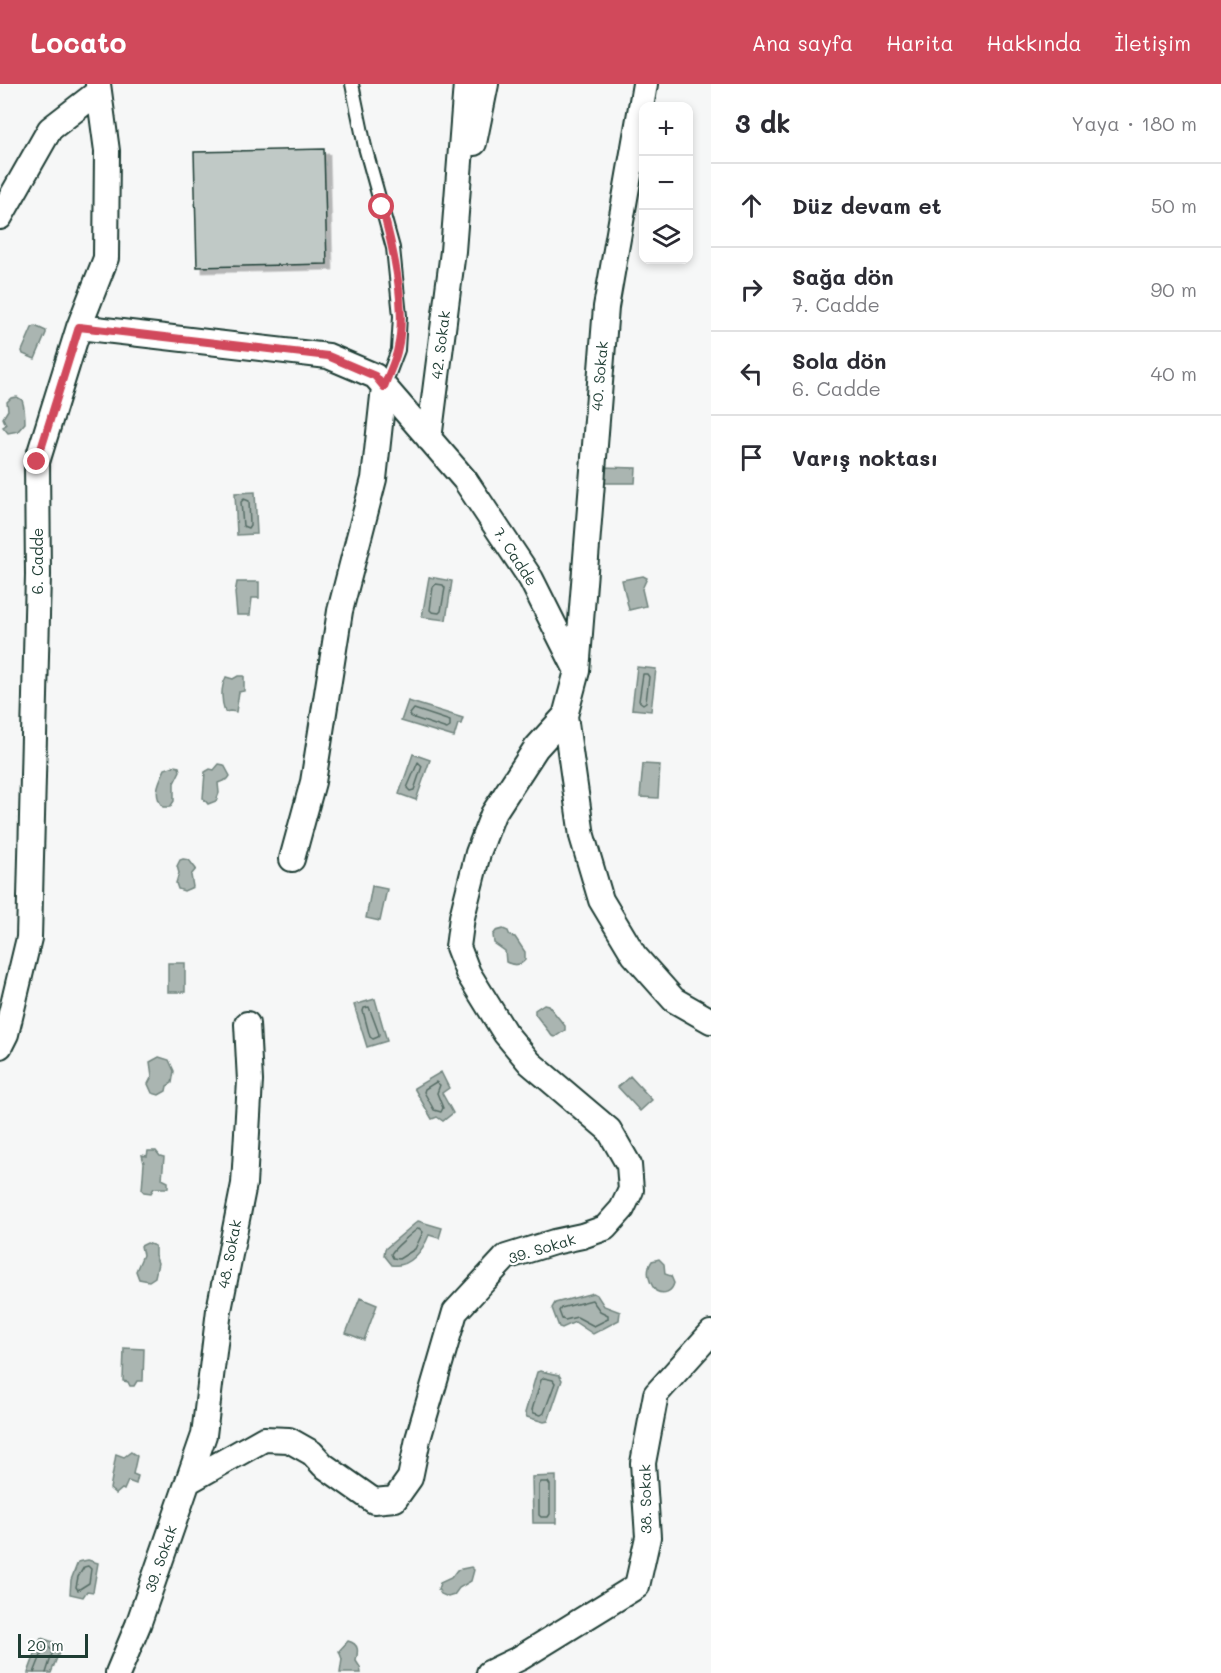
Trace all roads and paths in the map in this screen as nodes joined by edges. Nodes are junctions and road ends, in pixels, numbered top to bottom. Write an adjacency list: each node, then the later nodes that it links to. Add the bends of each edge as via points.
1 (352, 84): 9 (lane, via 393,248 398,293 398,350)
2 (466, 84): 7 (street, 42. Sokak)
3 (486, 84): 7 (street, 42. Sokak)
4 (645, 84): 11 (street, 40. Sokak, via 606,307)
5 (98, 88): 6 (street, via 50,129); 8 (street, 6. Cadde, via 107,151 106,258)
6 (0, 217)
7 (453, 251): 10 (street, 42. Sokak)
8 (79, 327): 9 (street, 7. Cadde, via 328,356 375,376); 16 (street, 6. Cadde, via 37,462 29,938)
9 (384, 387): 10 (street, 7. Cadde); 13 (street, via 374,479 340,611 313,782)
10 (429, 439): 11 (street, 7. Cadde, via 465,480 531,579)
11 (577, 671): 12 (street)
12 (565, 716): 14 (street, via 582,836 601,900 634,956 674,1000); 18 (street, 39. Sokak, via 536,748 493,814 478,853 458,947 468,973 505,1033 530,1063 609,1130 629,1165 631,1190 622,1209 605,1228 506,1257 455,1312 410,1478 395,1499 374,1501 289,1440 264,1439)
13 (292, 858)
14 (711, 1021)
15 (248, 1024): 18 (street, 48. Sokak, via 250,1082 243,1184 219,1310 204,1435)
16 (0, 1046)
17 (711, 1334): 20 (street, 38. Sokak, via 656,1394 644,1463 648,1537 637,1586)
18 (189, 1481): 19 (street, 39. Sokak)
19 (118, 1673)
20 (489, 1673)

